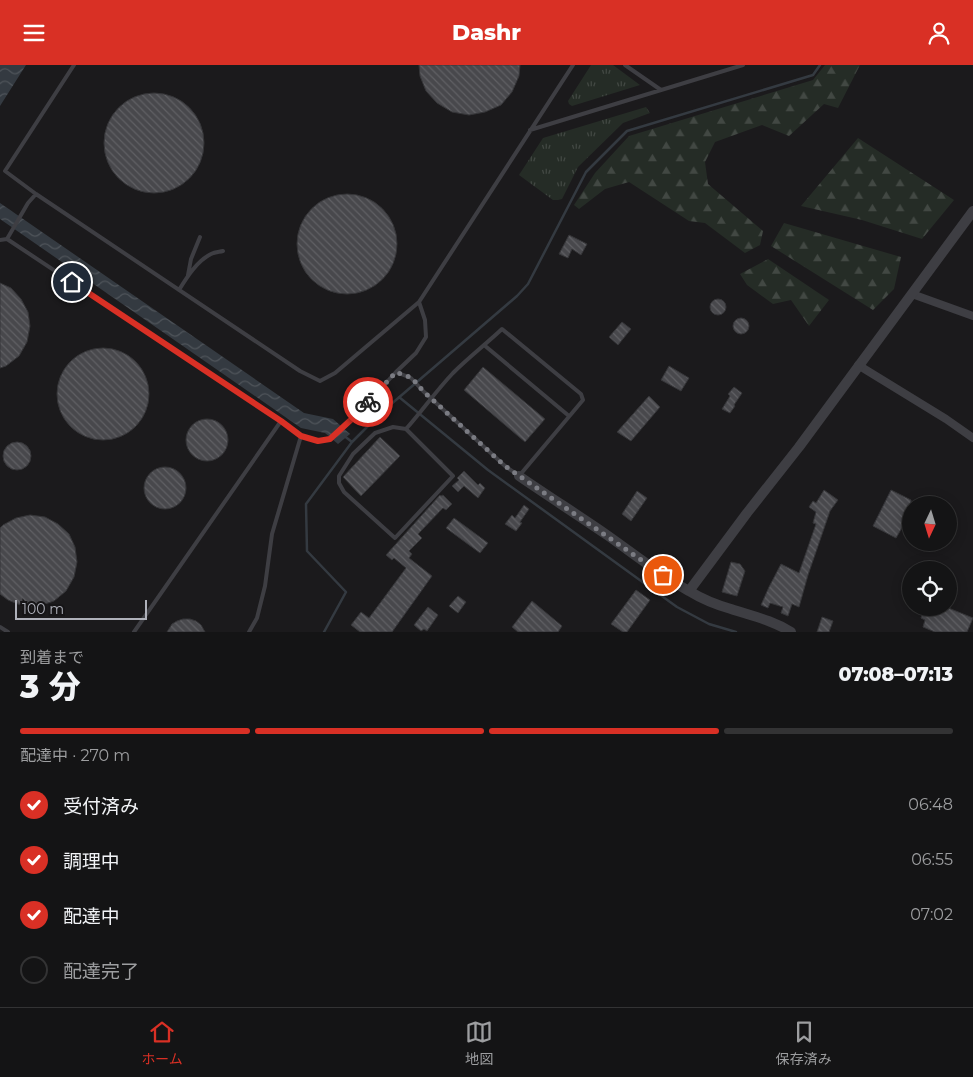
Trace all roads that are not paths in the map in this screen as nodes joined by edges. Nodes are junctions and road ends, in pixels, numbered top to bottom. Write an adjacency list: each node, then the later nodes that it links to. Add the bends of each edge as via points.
1 (74, 65): 7 (lane, via 5,171)
2 (573, 65): 6 (lane)
3 (625, 65): 5 (lane)
4 (742, 65): 5 (lane)
5 (661, 90): 6 (lane)
6 (530, 130): 16 (lane)
7 (36, 193): 10 (lane); 14 (lane)
8 (973, 211): 15 (street)
9 (200, 237): 13 (lane)
10 (7, 239): 11 (lane); 23 (lane)
11 (0, 240)
12 (223, 251): 13 (lane, via 211,254)
13 (188, 275): 14 (lane)
14 (179, 290): 16 (lane, via 320,381 335,373)
15 (912, 294): 17 (street); 19 (street)
16 (419, 303): 20 (lane, via 426,337 416,353)
17 (973, 316)
18 (484, 345): 21 (lane, via 453,373); 22 (lane); 22 (lane, via 502,329 581,394 583,400)
19 (858, 365): 26 (street); 28 (street)
20 (396, 372): 21 (lane, via 412,378); 25 (lane, via 330,439 318,441)
21 (432, 399): 24 (lane); 27 (lane)
22 (569, 416): 27 (lane)
23 (281, 421): 25 (lane); 31 (lane)
24 (406, 429): 24 (lane, via 453,476 394,538 344,492 339,476 353,454 375,433 393,427)
25 (301, 436): 32 (lane, via 272,534 257,618)
26 (973, 438)
27 (519, 476): 28 (street)
28 (689, 591): 33 (street)
29 (0, 627): 30 (lane)
30 (8, 632)
31 (134, 632)
32 (249, 632)
33 (791, 632)

